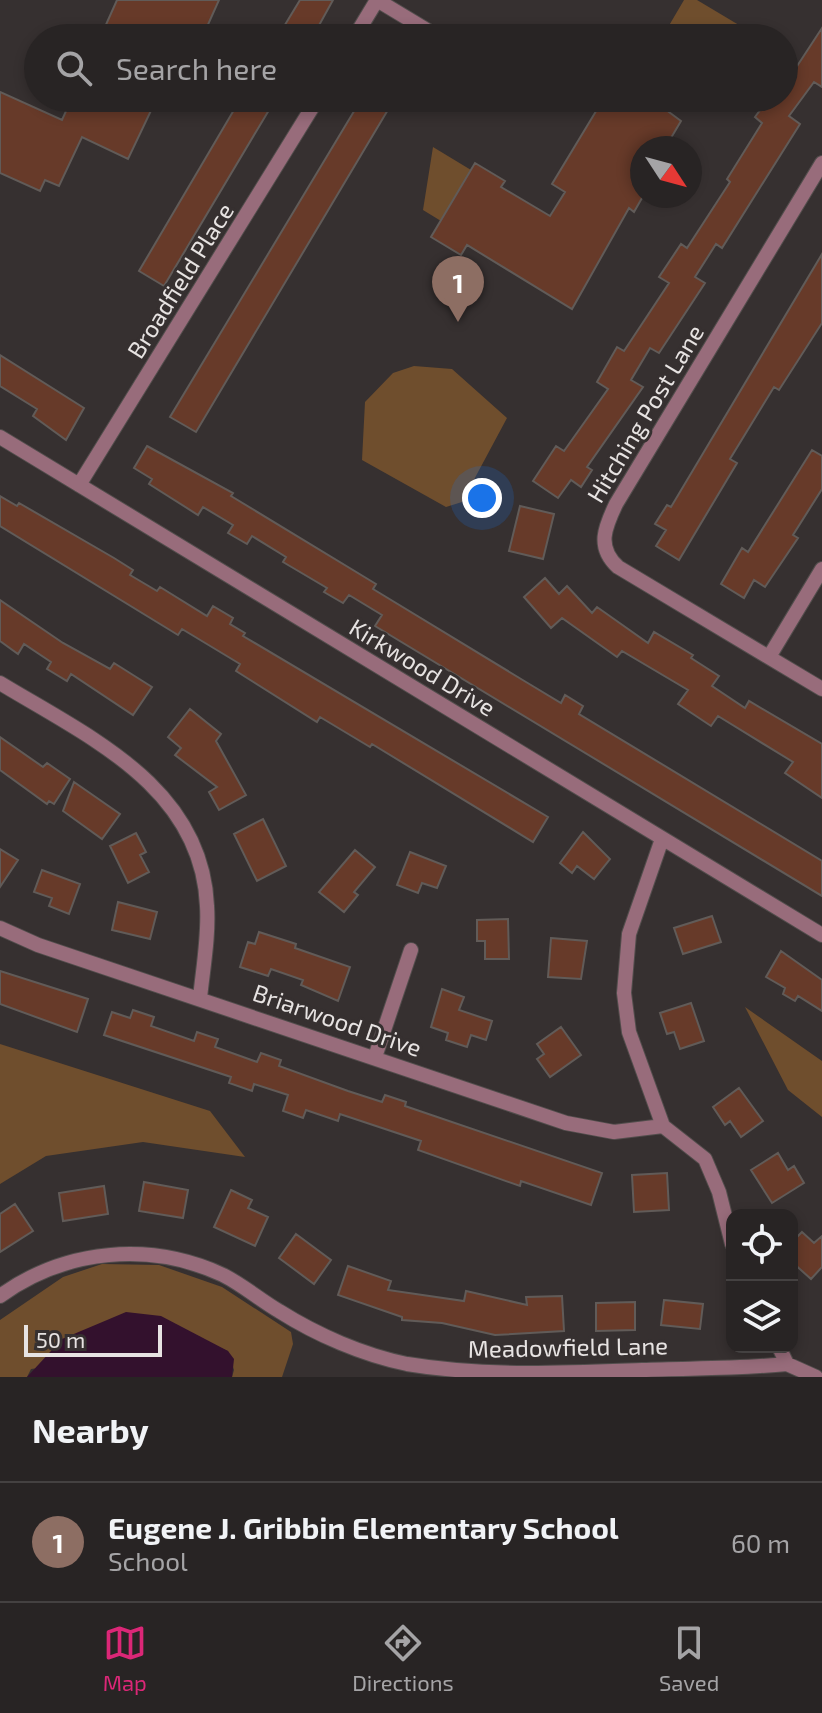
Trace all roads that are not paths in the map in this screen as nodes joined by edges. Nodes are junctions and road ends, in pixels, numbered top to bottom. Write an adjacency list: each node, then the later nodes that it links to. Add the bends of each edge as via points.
1 (377, 0): 2 (street); 3 (street)
2 (362, 24)
3 (417, 24)
4 (309, 112): 7 (street, Broadfield Place)
5 (822, 163): 9 (street, Hitching Post Lane, via 616,504 602,543 618,567)
6 (0, 437): 7 (street, Kirkwood Drive)
7 (79, 485): 12 (street, Kirkwood Drive)
8 (822, 569): 9 (street)
9 (769, 657): 11 (street, Hitching Post Lane)
10 (0, 683): 16 (street, via 147,777 176,811 202,868 208,906)
11 (822, 689)
12 (662, 839): 14 (street, Kirkwood Drive); 18 (street, via 629,934 624,993 629,1032)
13 (0, 928): 16 (street, Briarwood Drive)
14 (822, 935)
15 (411, 950): 17 (street)
16 (200, 998): 17 (street, Briarwood Drive)
17 (375, 1057): 18 (street, Briarwood Drive, via 591,1130)
18 (663, 1126): 19 (street, via 705,1159)
19 (726, 1220)
20 (0, 1296): 23 (street, Meadowfield Lane, via 58,1264 96,1256 162,1256 226,1277 329,1339)
21 (782, 1353): 22 (street)
22 (787, 1364): 23 (street, Meadowfield Lane, via 492,1376); 24 (street)
23 (403, 1370)
24 (816, 1377)

